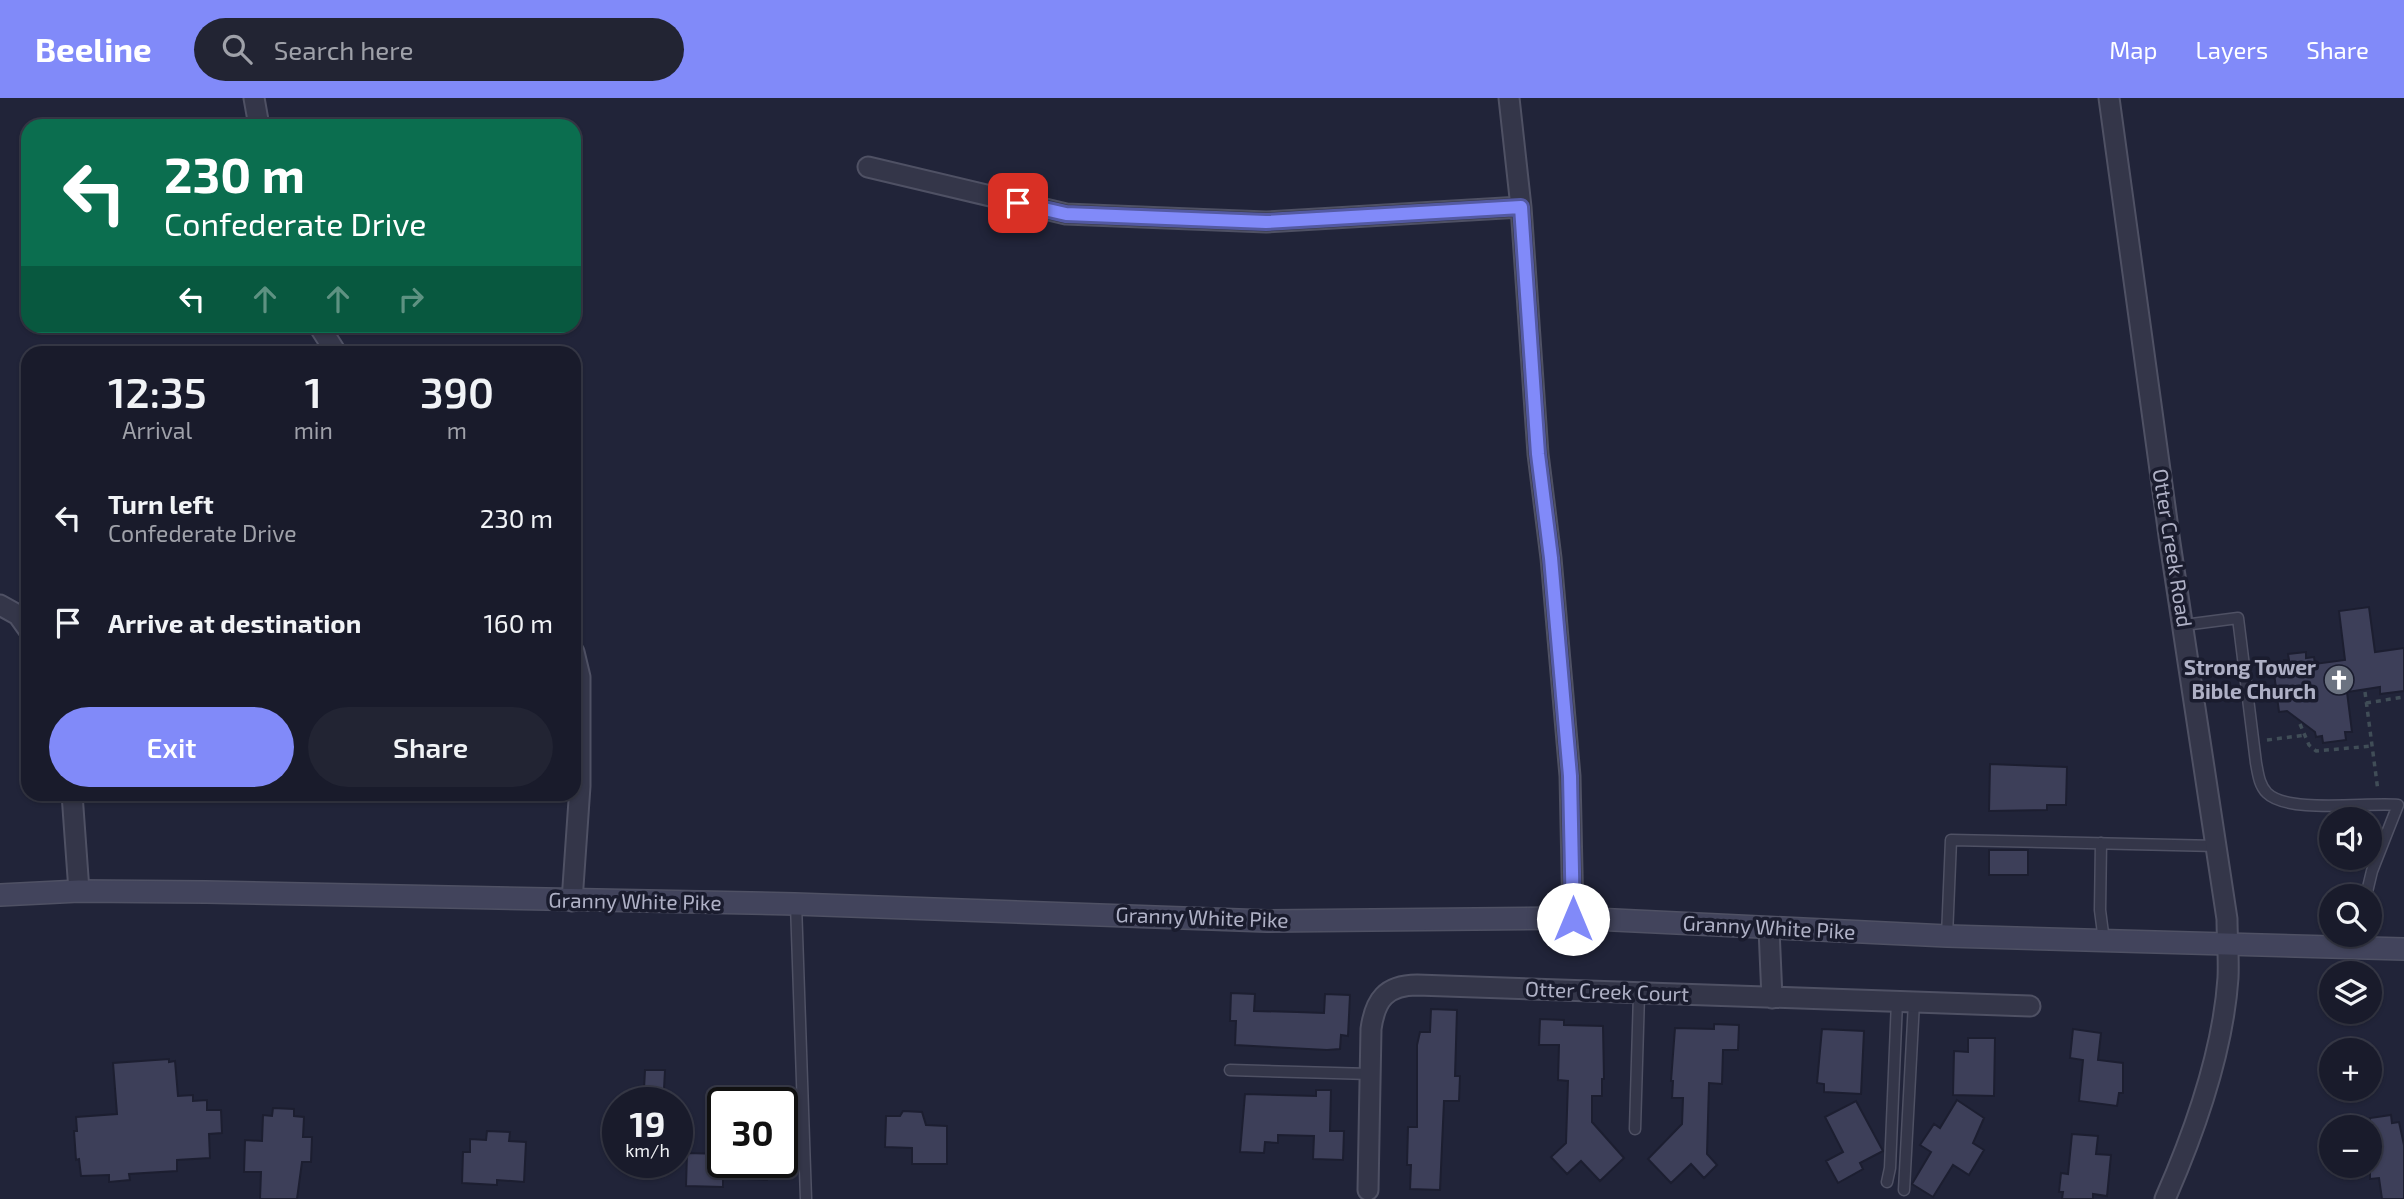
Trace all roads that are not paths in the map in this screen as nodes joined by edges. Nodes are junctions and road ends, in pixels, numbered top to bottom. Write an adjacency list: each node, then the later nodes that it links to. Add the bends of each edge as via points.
1 (254, 98): 4 (street)
2 (1509, 98): 6 (street)
3 (2109, 98): 9 (street, Otter Creek Road)
4 (258, 119)
5 (868, 167): 6 (street, via 1066,214 1266,222)
6 (1521, 207): 20 (street, via 1538,454 1569,766)
7 (0, 605): 8 (street)
8 (21, 619)
9 (2184, 625): 12 (lane, via 2238,618 2253,742 2262,785 2275,799); 14 (street, Otter Creek Road)
10 (73, 801): 16 (street)
11 (579, 801): 18 (street)
12 (2401, 805): 15 (lane)
13 (2101, 843): 14 (lane); 22 (lane, via 1951,840); 23 (lane)
14 (2218, 846): 25 (street, Otter Creek Road)
15 (2369, 884)
16 (79, 891): 17 (main road, Granny White Pike); 18 (main road, Granny White Pike)
17 (0, 895)
18 (572, 901): 19 (main road, Granny White Pike)
19 (796, 904): 20 (main road, Granny White Pike, via 1267,921); 40 (lane)
20 (1573, 919): 21 (main road, Granny White Pike)
21 (1769, 929): 22 (main road, Granny White Pike); 29 (street)
22 (1947, 936): 23 (main road, Granny White Pike)
23 (2104, 941): 25 (main road, Granny White Pike)
24 (2319, 942): 25 (main road, Granny White Pike)
25 (2227, 943): 41 (street, Otter Creek Road, via 2228,976 2215,1052)
26 (2382, 945): 27 (main road, Granny White Pike)
27 (2404, 949)
28 (1639, 994): 29 (street, Otter Creek Court); 33 (street, Otter Creek Court, via 1417,985 1392,989 1382,995 1373,1015); 36 (lane)
29 (1772, 999): 30 (street, Otter Creek Court)
30 (1905, 1001): 31 (street, Otter Creek Court); 34 (lane); 35 (lane)
31 (2030, 1006)
32 (1230, 1070): 33 (lane)
33 (1371, 1074): 38 (street, Otter Creek Court)
34 (1894, 1098): 35 (lane); 37 (lane)
35 (1908, 1098): 39 (lane)
36 (1635, 1129)
37 (1887, 1182)
38 (1368, 1189)
39 (1904, 1190)
40 (806, 1199)
41 (2165, 1199)

